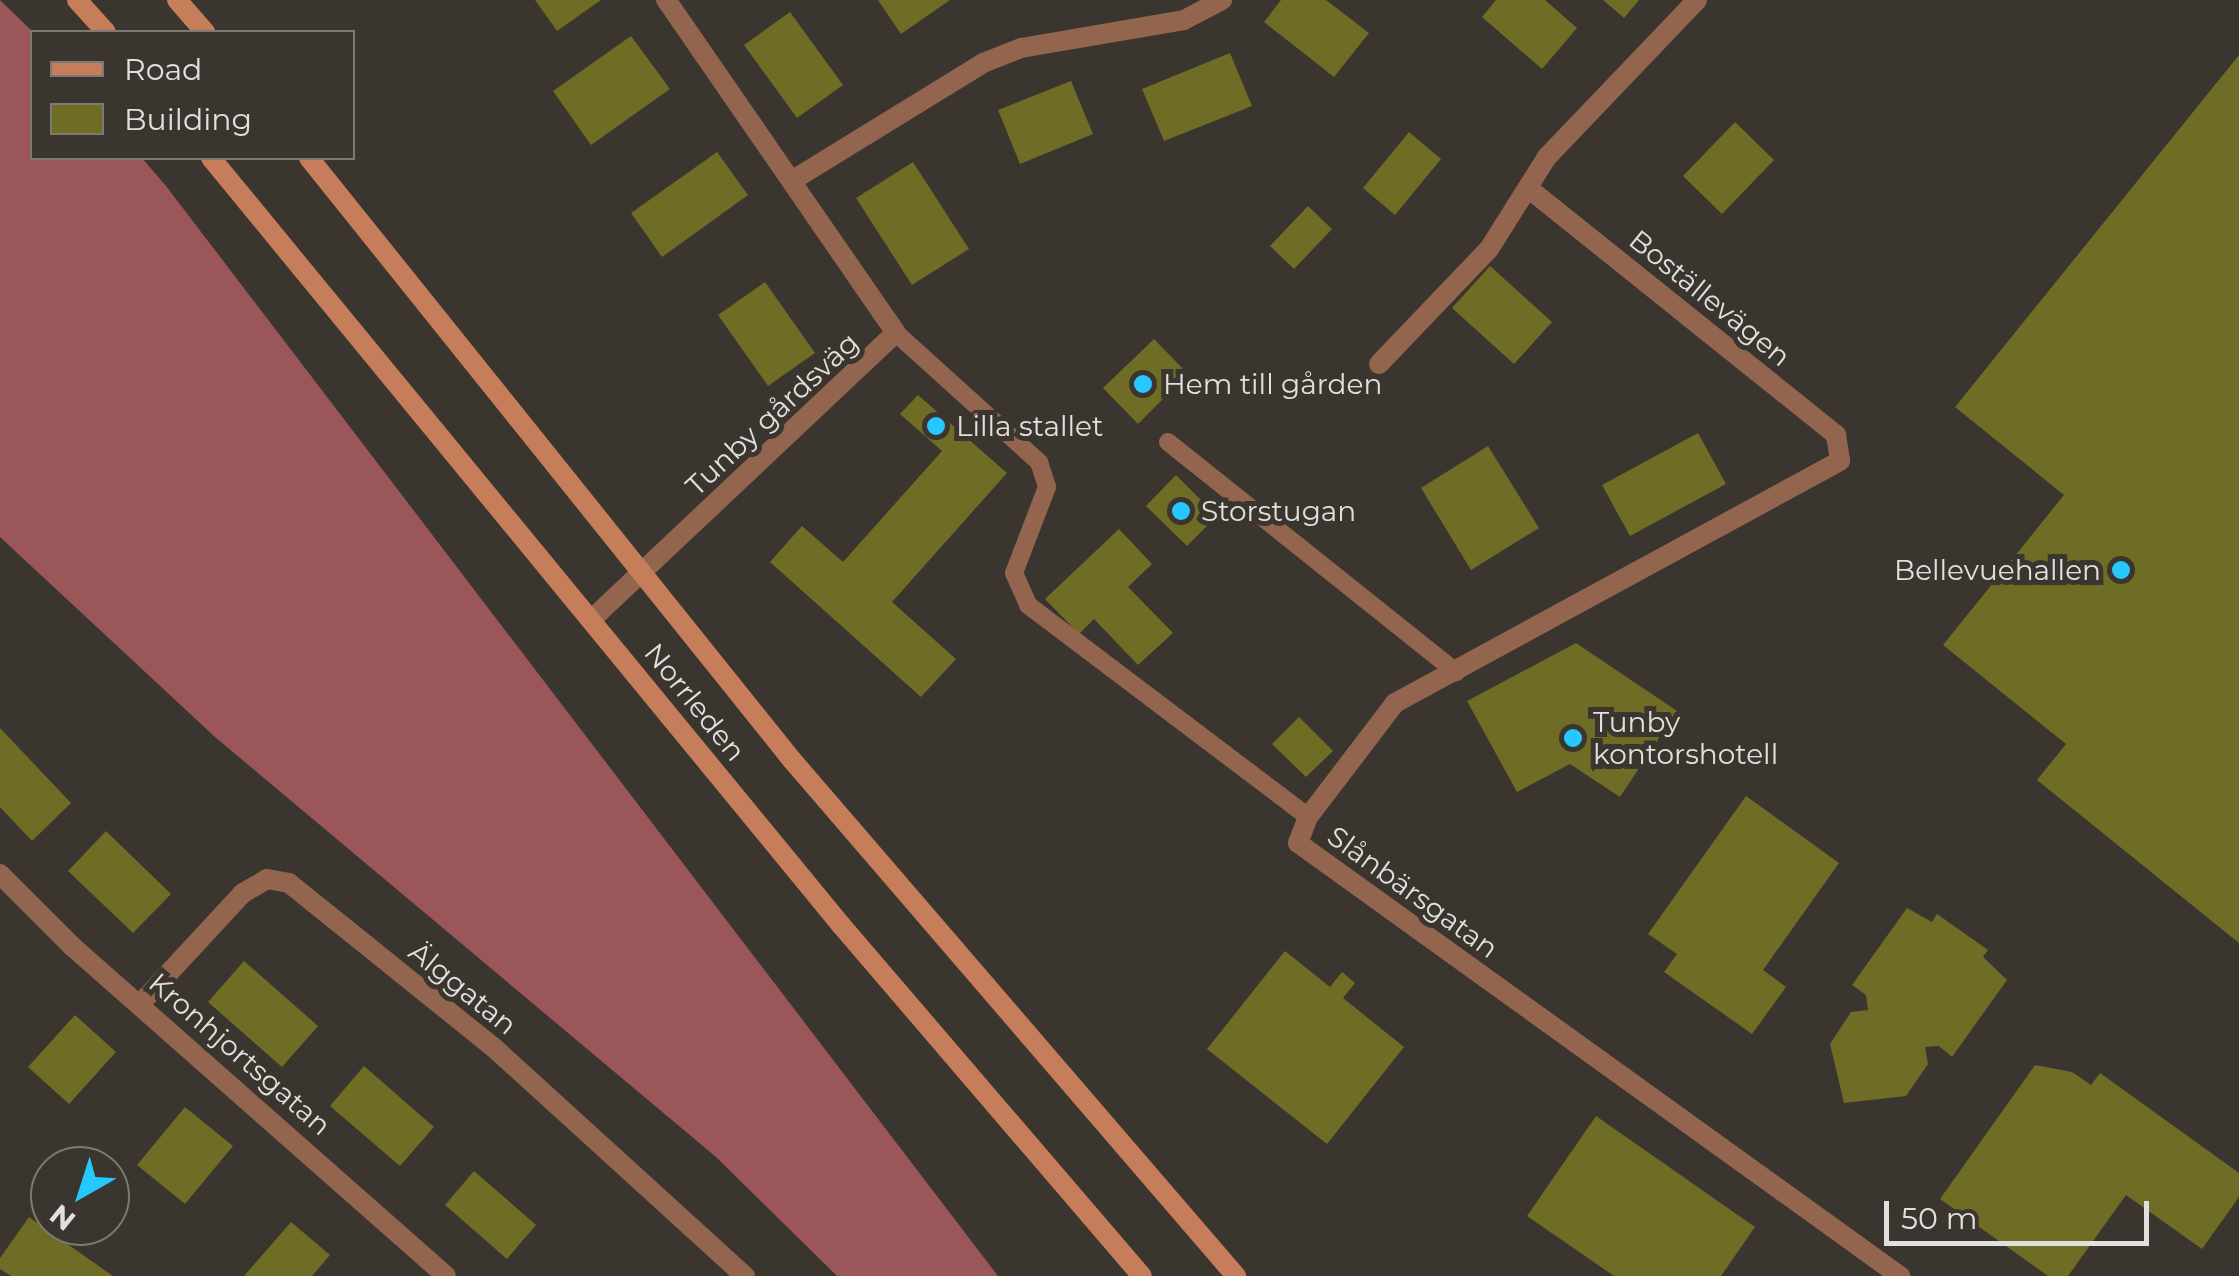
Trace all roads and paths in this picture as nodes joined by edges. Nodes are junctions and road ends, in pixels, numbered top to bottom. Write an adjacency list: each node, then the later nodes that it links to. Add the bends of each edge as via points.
1 (76, 0): 6 (main road)
2 (177, 0): 7 (main road)
3 (666, 0): 10 (street, Tunby gårdsväg)
4 (1222, 0): 10 (street, via 1184,20 1022,48 982,64)
5 (1697, 0): 11 (street, via 1548,157)
6 (104, 30)
7 (203, 30)
8 (214, 160): 17 (main road, Norrleden)
9 (311, 160): 16 (main road, Norrleden)
10 (793, 180): 12 (street, Tunby gårdsväg)
11 (1528, 188): 13 (street, via 1489,249); 15 (street, Boställevägen, via 1836,435)
12 (896, 334): 16 (street, Tunby gårdsväg); 19 (lane, via 1039,462 1047,487 1014,573 1028,605)
13 (1379, 364)
14 (1168, 442): 18 (lane)
15 (1840, 462): 18 (street, Slånbärsgatan)
16 (641, 572): 17 (street, Tunby gårdsväg); 25 (main road, Norrleden, via 804,775)
17 (592, 618): 24 (main road, Norrleden, via 841,925)
18 (1456, 672): 19 (street, Slånbärsgatan, via 1395,703)
19 (1308, 817): 26 (street, Slånbärsgatan, via 1298,844)
20 (0, 874): 21 (street, Kronhjortsgatan)
21 (140, 1003): 22 (street, Kronhjortsgatan); 23 (street, Älggatan, via 243,893 267,879 288,884 492,1046)
22 (448, 1275)
23 (746, 1276)
24 (1142, 1276)
25 (1236, 1276)
26 (1900, 1276)

